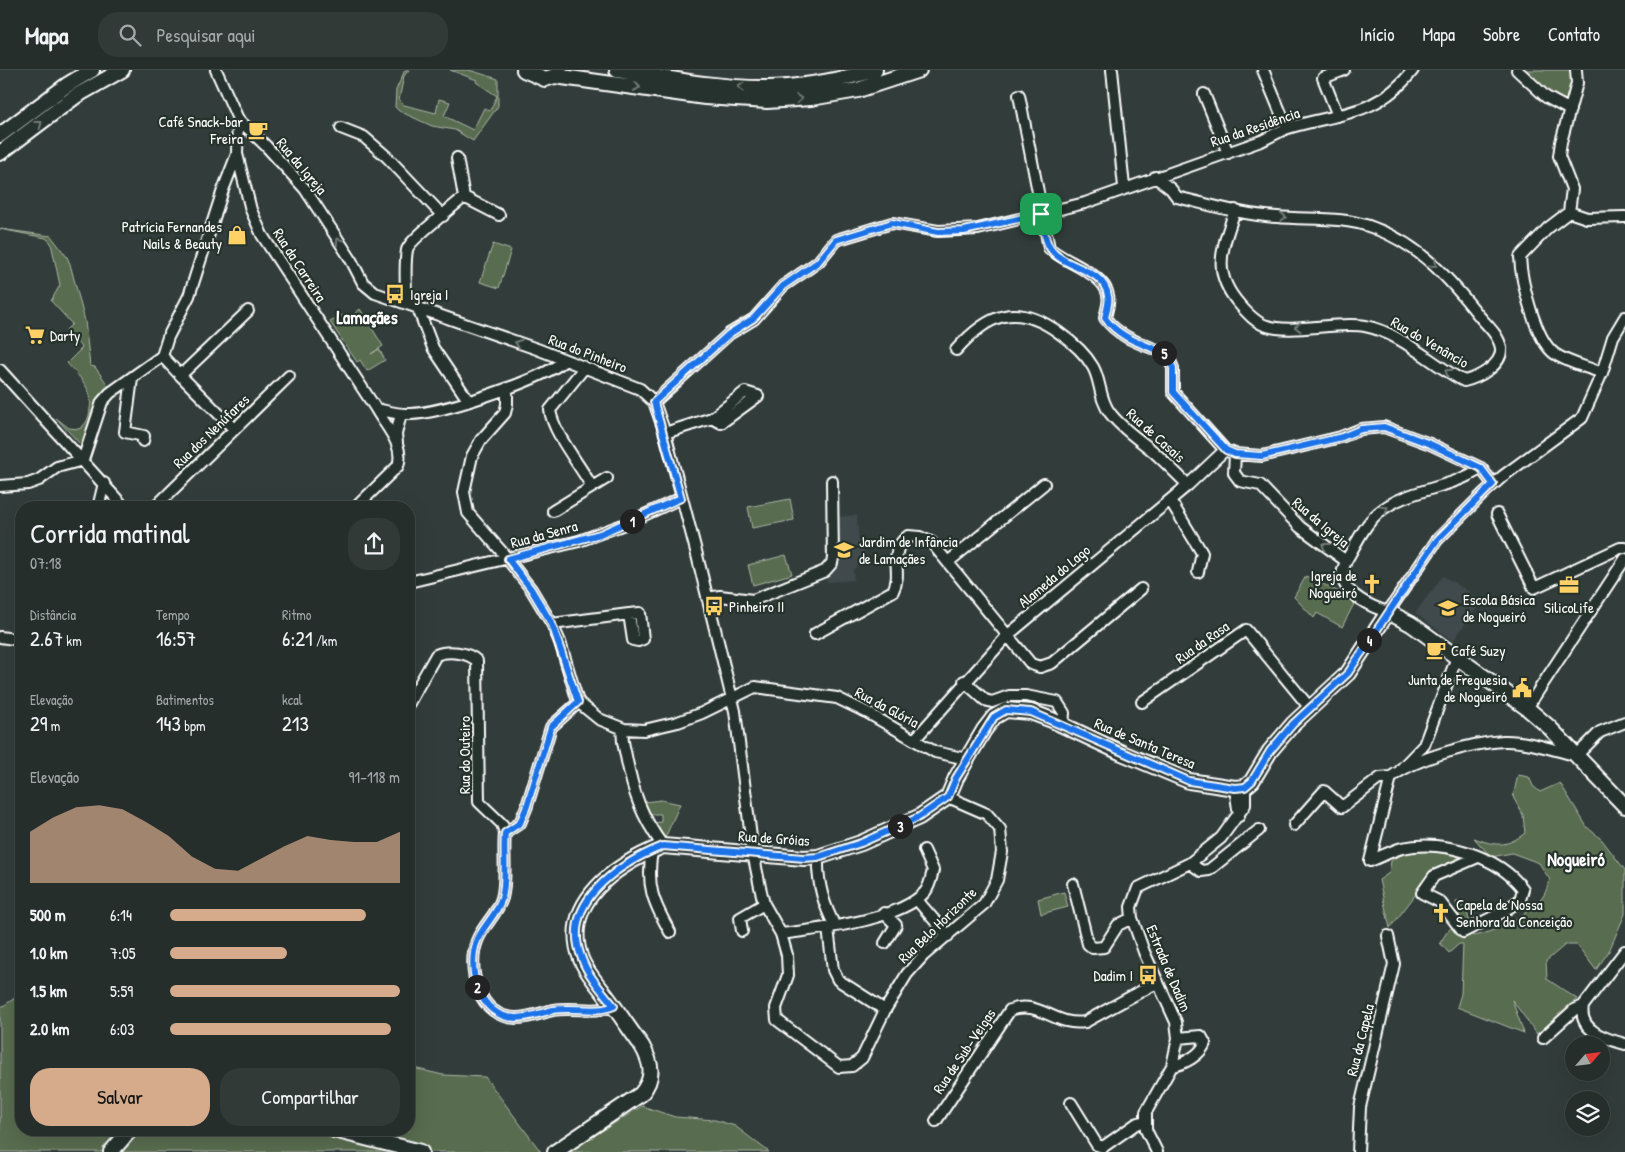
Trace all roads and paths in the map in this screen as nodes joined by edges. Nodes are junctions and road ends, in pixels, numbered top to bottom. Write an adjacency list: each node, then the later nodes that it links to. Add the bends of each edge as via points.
1 (92, 70): 22 (street)
2 (122, 70): 23 (street, one-way to 2, via 76,96)
3 (216, 70): 19 (street, Rua da Igreja)
4 (616, 70): 5 (street, one-way to 4, via 822,83 770,88 720,85)
5 (875, 70)
6 (919, 70): 14 (street, one-way to 6, via 705,97 767,101 858,90)
7 (1112, 70): 29 (street)
8 (1263, 70): 21 (street)
9 (1344, 70): 18 (street, via 1323,78)
10 (1413, 70): 18 (street, Rua da Residência, via 1390,96)
11 (1517, 70): 17 (street, via 1546,97)
12 (1576, 70): 17 (street, via 1577,83)
13 (528, 71): 14 (street, via 539,78)
14 (558, 73)
15 (1204, 94): 24 (street)
16 (1019, 95): 34 (street)
17 (1570, 110): 33 (street, via 1559,156 1572,189)
18 (1338, 116): 21 (street, Rua da Residência)
19 (238, 119): 25 (street); 38 (street, Rua da Igreja, one-way to 19, via 305,189)
20 (341, 128): 36 (street, via 370,142)
21 (1287, 128): 24 (street, Rua da Residência, via 1261,142)
22 (0, 136)
23 (0, 153)
24 (1228, 153): 27 (street, Rua da Residência)
25 (237, 154): 44 (street, via 189,296); 55 (street, Rua da Carreira, via 251,210 262,235)
26 (457, 158): 31 (street)
27 (1175, 170): 28 (street, Rua da Residência); 30 (street)
28 (1155, 177): 29 (street, Rua da Residência); 30 (street, Rua do Venâncio)
29 (1124, 188): 34 (street, Rua da Residência, via 1085,203)
30 (1171, 189): 32 (street, Rua do Venâncio, via 1177,197)
31 (464, 197): 35 (street); 36 (street)
32 (1235, 210): 32 (street, Rua do Venâncio, one-way to 32, via 1276,217 1349,221 1395,236 1420,252 1460,291 1497,337 1501,350 1496,362 1475,379 1464,381 1382,331 1364,326 1267,326 1251,317 1222,277 1220,262)
33 (1569, 212): 37 (street, via 1587,218); 49 (street, via 1520,257 1521,273 1532,314 1553,352)
34 (1041, 214): 54 (street, Rua da Residência, via 964,231 938,232 892,223 836,240 818,262 783,286 754,318 729,334); 62 (street, via 1049,248 1104,284 1109,296 1105,318 1112,328 1121,336 1167,354 1173,368 1173,392)
35 (499, 215)
36 (443, 216): 39 (street, via 415,237 407,248)
37 (1625, 216)
38 (363, 283): 39 (street, Rua do Pinheiro, via 375,293)
39 (405, 302): 40 (street, Rua do Pinheiro)
40 (417, 306): 45 (street, Rua do Pinheiro, one-way to 40); 53 (street, via 433,348)
41 (248, 311): 48 (street, via 184,372)
42 (1625, 317): 49 (street, via 1613,337)
43 (956, 350): 70 (street, Rua de Casais, via 979,328 1006,314 1024,315 1051,327 1074,344 1090,362 1098,376 1103,401 1114,418)
44 (162, 356): 48 (street); 51 (street)
45 (564, 361): 46 (street, Rua do Pinheiro); 52 (street, via 535,378)
46 (584, 368): 54 (street, Rua do Pinheiro, via 640,389); 72 (street, via 550,410 557,431)
47 (0, 370): 63 (street)
48 (177, 372): 58 (street)
49 (1602, 373): 69 (street, via 1582,418)
50 (290, 376): 58 (street, Rua dos Nenúfares)
51 (132, 378): 60 (street, via 125,432 144,436); 63 (street, via 102,402)
52 (507, 388): 53 (street); 82 (street, via 505,414 481,440 472,456 464,492 468,513)
53 (468, 400): 56 (street, via 425,412)
54 (654, 402): 59 (street)
55 (376, 409): 56 (street); 61 (street, Rua da Carreira)
56 (401, 414): 61 (street)
57 (712, 418): 59 (street)
58 (234, 429): 77 (street, Rua dos Nenúfares)
59 (665, 433): 73 (street)
60 (143, 441)
61 (397, 443): 78 (street, via 398,466)
62 (1230, 452): 64 (street, via 1262,456 1342,437 1361,429 1384,427); 70 (street, Alameda do Lago); 84 (street, Rua da Igreja, one-way to 62, via 1300,526 1260,485 1240,481 1234,473)
63 (83, 460): 67 (street); 71 (street, via 57,467 28,484)
64 (1481, 468): 69 (street); 84 (street, one-way to 64, via 1376,515 1388,505 1462,479)
65 (607, 478): 72 (street)
66 (832, 481): 89 (street, via 833,558 830,568 753,600 720,596)
67 (104, 484): 75 (street); 76 (street)
68 (1044, 484): 85 (street)
69 (1493, 484): 90 (street, via 1437,540)
70 (1188, 485): 74 (street, Alameda do Lago)
71 (0, 486)
72 (592, 487): 79 (street)
73 (681, 498): 82 (street, Rua da Senra, via 600,534); 89 (street, Rua Belo Horizonte)
74 (1170, 500): 86 (street, via 1202,553); 94 (street, Alameda do Lago)
75 (100, 501)
76 (119, 501)
77 (161, 501)
78 (362, 501)
79 (553, 511)
80 (1497, 514): 81 (street, via 1534,588)
81 (1625, 548)
82 (508, 559): 87 (street, Rua da Senra); 92 (street)
83 (1625, 559): 104 (street)
84 (1346, 561): 90 (street, Rua da Igreja, via 1342,575 1345,584 1372,608)
85 (948, 562): 93 (street, via 931,542 908,536 900,542 898,549 898,580 893,591); 94 (street)
86 (1198, 572)
87 (415, 581)
88 (1141, 589): 94 (street, via 1052,663 1040,667 1031,664)
89 (707, 598): 100 (street, Rua Belo Horizonte)
90 (1388, 612): 97 (street, via 1411,624); 103 (street, via 1348,673)
91 (629, 614): 92 (street)
92 (552, 624): 101 (street)
93 (815, 634)
94 (1008, 635): 98 (street, Alameda do Lago)
95 (0, 637): 96 (street)
96 (15, 639)
97 (1457, 657): 104 (street); 111 (street, via 1424,745)
98 (964, 681): 106 (street, via 985,700 992,702 1009,696 1057,702 1064,713); 108 (street, Alameda do Lago)
99 (415, 693): 118 (street, Rua do Outeiro, via 436,656 445,652 472,656 478,661 478,802 502,824)
100 (732, 698): 107 (street, Rua da Glória, via 678,722 644,730); 108 (street, Rua da Glória, via 755,687 837,698); 121 (street, Rua Belo Horizonte)
101 (578, 702): 107 (street, via 599,719); 118 (street, via 551,727 520,823)
102 (1142, 702): 103 (street, Rua da Rasa, via 1246,630)
103 (1310, 708): 113 (street, via 1270,751 1252,781)
104 (1527, 708): 109 (street)
105 (1625, 722): 109 (street, via 1600,732)
106 (1063, 724): 110 (street, Rua de Gróias, via 1031,712 1006,710 994,717); 113 (street, Rua de Santa Teresa, via 1189,781)
107 (623, 729): 119 (street, via 621,742 636,799)
108 (915, 739): 110 (street, Rua da Glória, via 935,752)
109 (1576, 756): 111 (street, via 1504,741 1445,752); 115 (street)
110 (967, 759): 114 (street, Rua de Gróias)
111 (1400, 770): 112 (street)
112 (1391, 777): 116 (street, via 1380,778 1342,807 1324,790); 123 (street, via 1370,861 1402,848 1442,846 1467,851)
113 (1240, 788): 124 (street, Estrada de Dadim, via 1245,805 1239,816 1221,838)
114 (948, 797): 122 (street, Rua de Gróias, via 898,828); 134 (street, Rua Belo Horizonte, via 993,819 1000,829 1002,852 997,880 984,904)
115 (1625, 806)
116 (1294, 825)
117 (1259, 830): 124 (street, via 1209,870 1201,871)
118 (505, 833): 139 (street, via 502,898 474,952 475,982 483,1000 504,1016 515,1018 565,1009 608,1009)
119 (657, 848): 121 (street, Rua de Gróias); 132 (street, via 649,876 650,891); 139 (street, via 613,874 597,888 585,903 576,928 582,960)
120 (924, 850): 126 (street, via 933,870 926,890)
121 (753, 853): 122 (street, Rua de Gróias); 127 (street, Rua Belo Horizonte)
122 (818, 857): 130 (street, via 818,876)
123 (1478, 857): 123 (street, via 1512,875 1523,889 1520,900 1463,932 1440,902 1422,893 1434,876)
124 (1190, 863): 129 (street, Estrada de Dadim, via 1138,888 1131,906)
125 (1073, 884): 129 (street, via 1088,944 1092,948 1104,947 1118,925)
126 (917, 900): 128 (street); 134 (street)
127 (764, 904): 131 (street, via 740,918); 133 (street, Rua Belo Horizonte)
128 (884, 913): 130 (street); 136 (street, via 896,925)
129 (1132, 918): 138 (street, Estrada de Dadim)
130 (832, 927): 133 (street); 141 (street, via 833,970 838,980)
131 (742, 931)
132 (670, 932)
133 (781, 934): 141 (street, Rua Belo Horizonte, via 788,975 776,1008 777,1020 840,1067 852,1066 862,1058)
134 (948, 936): 141 (street, Rua Belo Horizonte, via 907,974)
135 (1388, 936): 155 (street, Rua da Capela, via 1394,964 1360,1107)
136 (885, 943)
137 (1625, 951): 140 (street)
138 (1158, 982): 142 (street, Estrada de Dadim, via 1176,1022); 147 (street, Rua de Sub-Veigas, via 1085,1022 1060,1021 1032,1006 1010,1010)
139 (614, 1006): 153 (street, via 650,1060 652,1074 649,1084 641,1094)
140 (1583, 1006): 143 (street); 144 (street, via 1581,1015 1591,1029 1604,1038)
141 (885, 1010)
142 (1178, 1038): 145 (street, Estrada de Dadim); 145 (street, via 1201,1036 1205,1042 1196,1054)
143 (1543, 1038)
144 (1625, 1044)
145 (1172, 1066): 148 (street, Estrada de Dadim, via 1146,1112)
146 (1071, 1103): 148 (street, via 1097,1145 1103,1147)
147 (936, 1120)
148 (1145, 1121): 154 (street)
149 (125, 1136): 151 (street)
150 (358, 1136): 152 (street)
151 (111, 1152)
152 (421, 1152)
153 (555, 1152)
154 (1157, 1152)
155 (1358, 1152)

